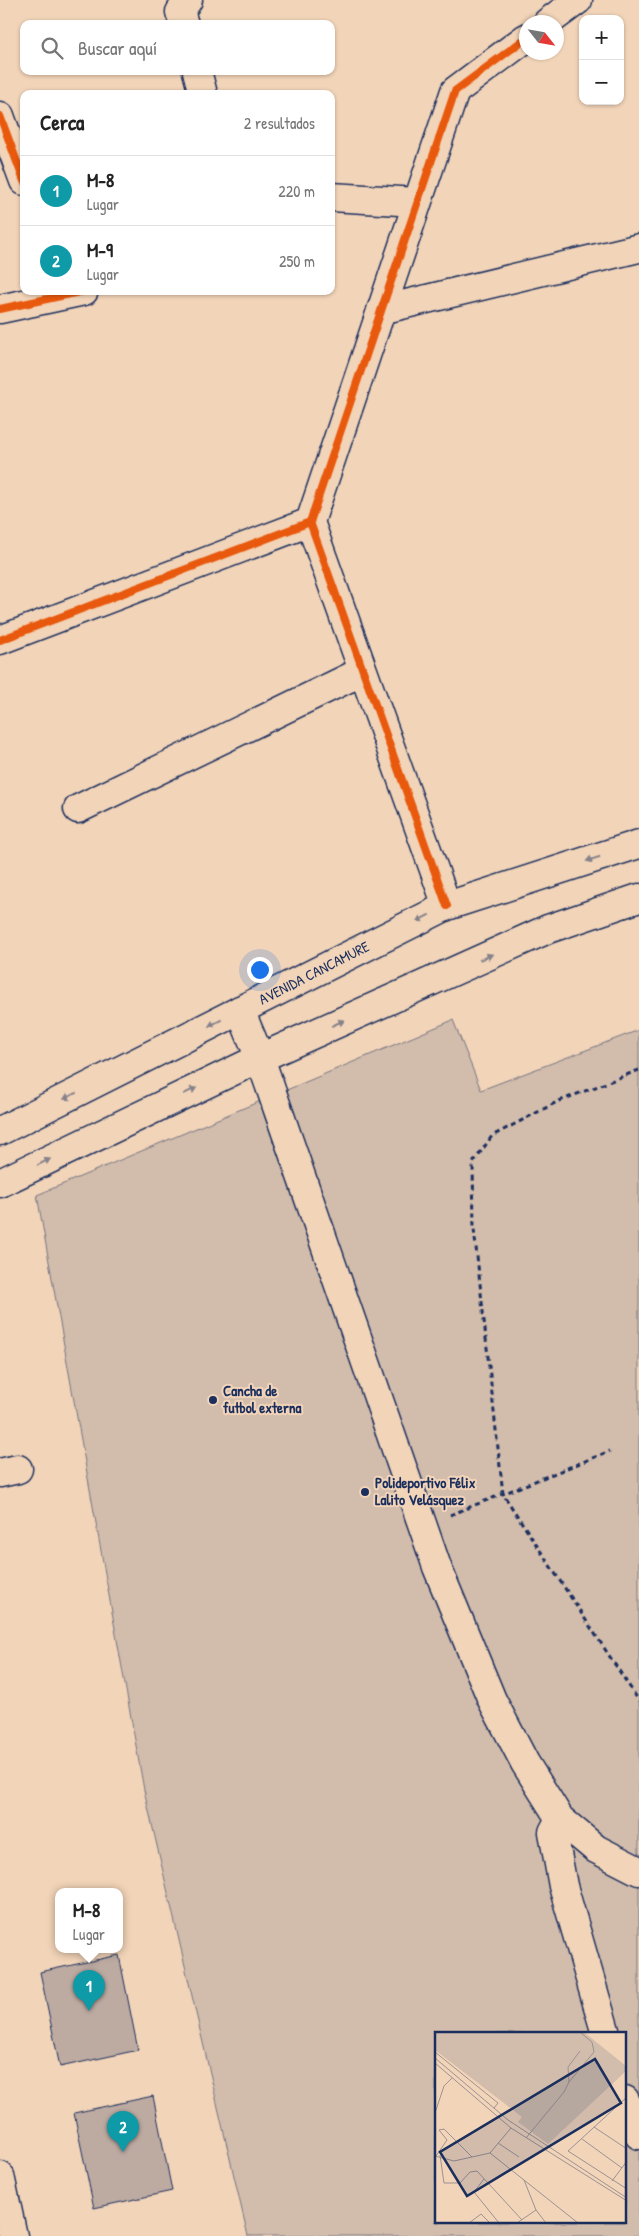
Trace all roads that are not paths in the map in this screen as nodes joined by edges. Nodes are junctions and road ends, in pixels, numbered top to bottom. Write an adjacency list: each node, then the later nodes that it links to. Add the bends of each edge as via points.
1 (188, 0): 4 (street, via 180,12)
2 (578, 0): 3 (street)
3 (558, 15)
4 (183, 20)
5 (519, 43): 11 (street, via 455,92)
6 (198, 75): 7 (street)
7 (202, 90)
8 (0, 116): 9 (street)
9 (20, 170)
10 (335, 197): 11 (street)
11 (417, 202): 15 (street)
12 (639, 248): 15 (street)
13 (62, 295): 14 (street)
14 (0, 309)
15 (381, 310): 16 (street)
16 (310, 522): 17 (street); 18 (street)
17 (0, 640)
18 (363, 671): 19 (street); 22 (street)
19 (78, 809)
20 (639, 844): 22 (street, AVENIDA CANCAMURE, one-way to 22)
21 (639, 898): 24 (street, one-way to 21, via 548,929)
22 (447, 906): 23 (street, AVENIDA CANCAMURE, one-way to 23)
23 (240, 1010): 24 (street); 25 (street, AVENIDA CANCAMURE, one-way to 25)
24 (260, 1058): 26 (street, one-way to 24); 27 (street, via 437,1567 492,1700 525,1763)
25 (0, 1131)
26 (0, 1183)
27 (560, 1819): 28 (street, via 596,1849); 29 (street, via 552,1832 563,1886)
28 (639, 1871)
29 (605, 2032)
30 (626, 2102): 31 (street)
31 (639, 2135)
32 (0, 2176): 33 (street)
33 (13, 2236)

